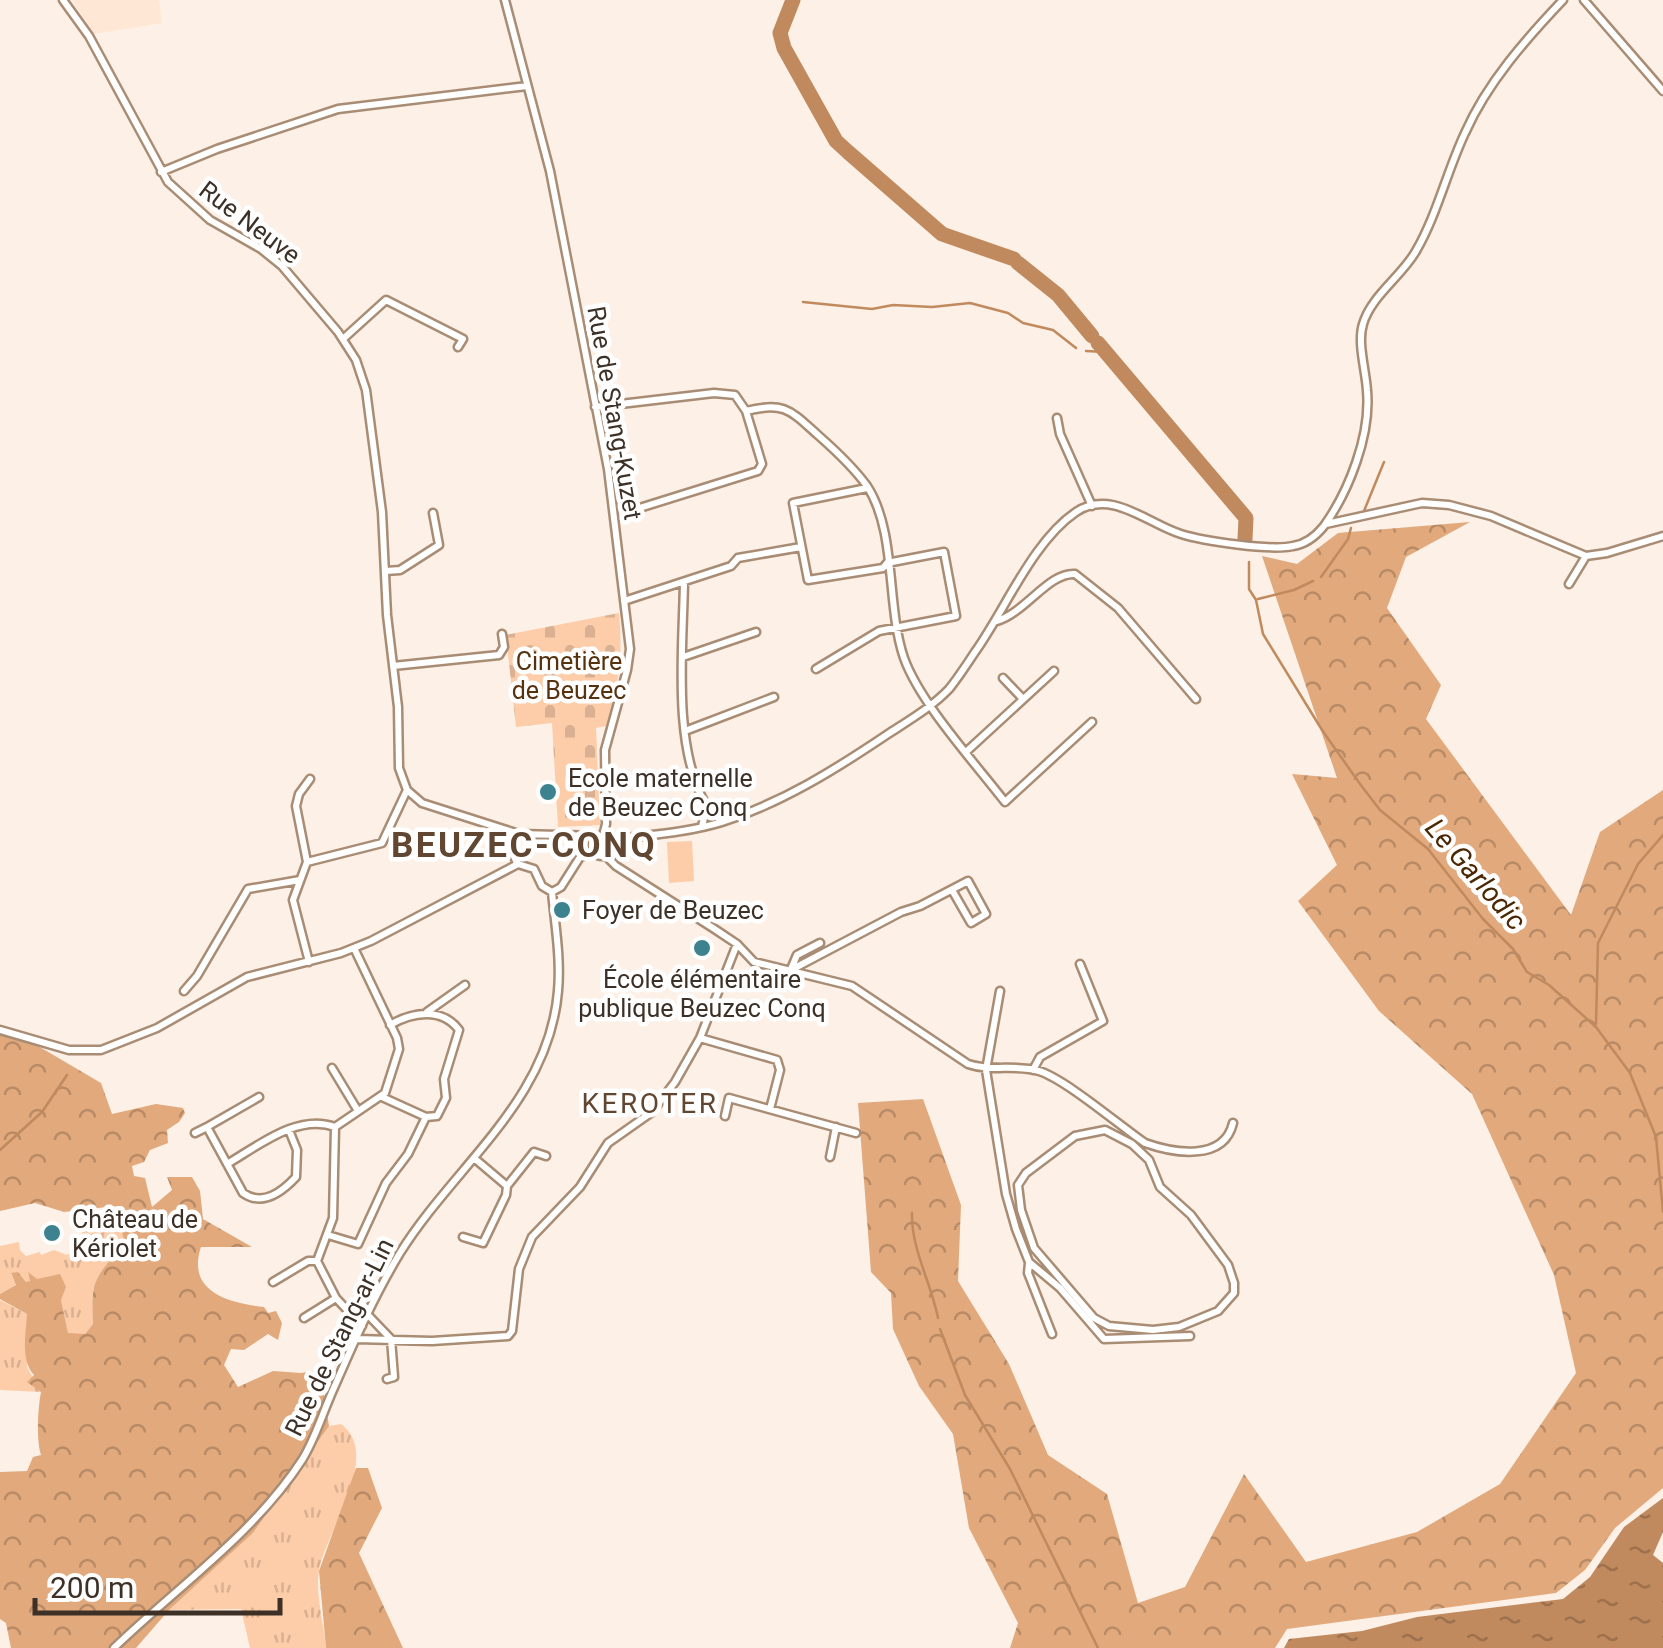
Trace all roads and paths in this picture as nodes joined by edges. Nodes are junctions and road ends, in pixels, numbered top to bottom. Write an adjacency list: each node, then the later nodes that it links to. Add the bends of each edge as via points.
1 (63, 0): 7 (street, Rue Neuve)
2 (505, 0): 5 (street, Rue de Stang-Kuzet)
3 (1564, 0): 17 (street, via 1490,88 1418,248 1367,312 1361,330 1368,397 1362,434 1353,470)
4 (1584, 0): 6 (street)
5 (527, 86): 7 (street, via 338,109); 10 (street, Rue de Stang-Kuzet)
6 (1663, 91)
7 (161, 172): 8 (street, Rue Neuve, via 210,220 282,266)
8 (343, 339): 9 (street, via 386,300 463,338); 22 (street, Rue Neuve, via 366,390)
9 (458, 347)
10 (595, 407): 11 (street, via 714,393 735,396); 25 (street, Rue de Stang-Kuzet)
11 (746, 410): 13 (street, via 772,404 790,410); 15 (street, via 762,464 758,471)
12 (1057, 418): 14 (street)
13 (868, 488): 19 (street, via 793,503); 21 (street)
14 (1092, 506): 17 (street, via 1121,506 1192,537 1279,548 1313,538); 26 (street, via 1068,517 1018,579)
15 (634, 510)
16 (433, 513): 22 (street, via 439,545 400,570)
17 (1324, 525): 20 (street, via 1403,505 1449,505)
18 (1663, 536): 20 (street)
19 (801, 547): 21 (street, via 808,580); 23 (street, via 738,558)
20 (1586, 556): 24 (street)
21 (887, 562): 27 (street); 27 (street, via 944,552 956,616)
22 (386, 571): 31 (street, Rue Neuve)
23 (684, 582): 25 (street); 30 (street)
24 (1569, 584)
25 (624, 602): 48 (street, Rue de Stang-Kuzet, via 630,649 605,750)
26 (996, 621): 36 (street, via 1012,616 1057,577 1075,574 1118,608); 38 (street, via 948,690)
27 (896, 627): 32 (street); 38 (street, via 905,661)
28 (756, 632): 30 (street)
29 (502, 634): 31 (street, via 499,655)
30 (683, 656): 40 (street)
31 (393, 666): 43 (street, Rue Neuve)
32 (816, 668)
33 (1054, 671): 37 (street)
34 (1003, 678): 37 (street)
35 (774, 697): 40 (street)
36 (1196, 699)
37 (1023, 700): 41 (street)
38 (930, 704): 41 (street); 45 (street, via 815,781)
39 (1092, 722): 41 (street, via 1006,802)
40 (685, 732): 44 (street)
41 (967, 752)
42 (310, 779): 51 (street, via 296,806)
43 (406, 790): 47 (street, via 422,802); 51 (street, via 382,843)
44 (707, 806): 45 (street); 46 (street)
45 (721, 822): 46 (street)
46 (702, 826): 48 (street)
47 (518, 834): 48 (street); 52 (street)
48 (604, 838): 49 (street, via 593,842); 50 (street, via 611,849)
49 (595, 852): 50 (street); 55 (street, via 580,857)
50 (605, 855): 57 (street)
51 (307, 862): 53 (street)
52 (518, 864): 55 (street, via 534,868); 58 (street)
53 (300, 880): 59 (street, via 293,900); 63 (street, via 248,889)
54 (952, 890): 54 (street, via 968,881 986,914 970,923); 61 (street)
55 (552, 892): 89 (street, Rue de Stang-ar-Lin, via 559,978 550,1030 521,1099)
56 (820, 943): 61 (street, via 797,956)
57 (737, 944): 61 (street, via 754,962); 68 (street)
58 (354, 948): 59 (street); 66 (street)
59 (309, 962): 67 (street, via 247,977 157,1028 90,1052)
60 (1080, 964): 71 (street, via 1103,1021 1040,1057)
61 (790, 970): 70 (street, via 852,986)
62 (464, 985): 65 (street)
63 (184, 990)
64 (1000, 991): 70 (street)
65 (426, 1013): 66 (street); 78 (street, via 459,1030 444,1079 446,1098 437,1116)
66 (390, 1024): 73 (street, via 399,1049)
67 (0, 1030)
68 (700, 1038): 74 (street, via 777,1060); 104 (street, via 663,1099 608,1143 580,1187 526,1247 508,1336)
69 (332, 1068): 75 (street)
70 (986, 1070): 71 (street); 95 (street, via 1006,1194)
71 (1033, 1070): 77 (street)
72 (259, 1097): 80 (street)
73 (382, 1097): 75 (street); 78 (street)
74 (770, 1108): 76 (street, via 729,1098); 82 (street)
75 (358, 1111): 81 (street)
76 (725, 1116)
77 (1106, 1116): 79 (street, via 1145,1142 1184,1151 1216,1147); 84 (street)
78 (426, 1117): 92 (street, via 358,1244)
79 (1233, 1124)
80 (207, 1127): 86 (street); 90 (street)
81 (335, 1127): 83 (street); 92 (street)
82 (836, 1127): 85 (street); 88 (street)
83 (289, 1130): 90 (street); 90 (street, via 298,1163 284,1190 250,1198)
84 (1104, 1130): 84 (street, via 1075,1136 1018,1185 1034,1248 1108,1326 1180,1327 1218,1310 1234,1293 1228,1265 1160,1187 1148,1160)
85 (856, 1132)
86 (195, 1133)
87 (546, 1156): 91 (street, via 534,1152)
88 (830, 1157)
89 (473, 1158): 91 (street); 98 (street, Rue de Stang-ar-Lin, via 418,1225)
90 (227, 1164)
91 (507, 1186): 93 (street, via 483,1243)
92 (328, 1235): 94 (street)
93 (463, 1237)
94 (317, 1261): 96 (street); 97 (street)
95 (1029, 1262): 101 (street); 102 (street, via 1104,1339)
96 (273, 1282)
97 (336, 1298): 99 (street); 100 (street)
98 (368, 1314): 100 (street, Rue de Stang-ar-Lin); 104 (street)
99 (304, 1318)
100 (362, 1326): 103 (street, Rue de Stang-ar-Lin)
101 (1052, 1334)
102 (1190, 1336)
103 (356, 1338): 104 (street); 106 (street, Rue de Stang-ar-Lin, via 288,1478 230,1543)
104 (391, 1339): 105 (street, via 394,1377)
105 (387, 1380)
106 (114, 1648)

